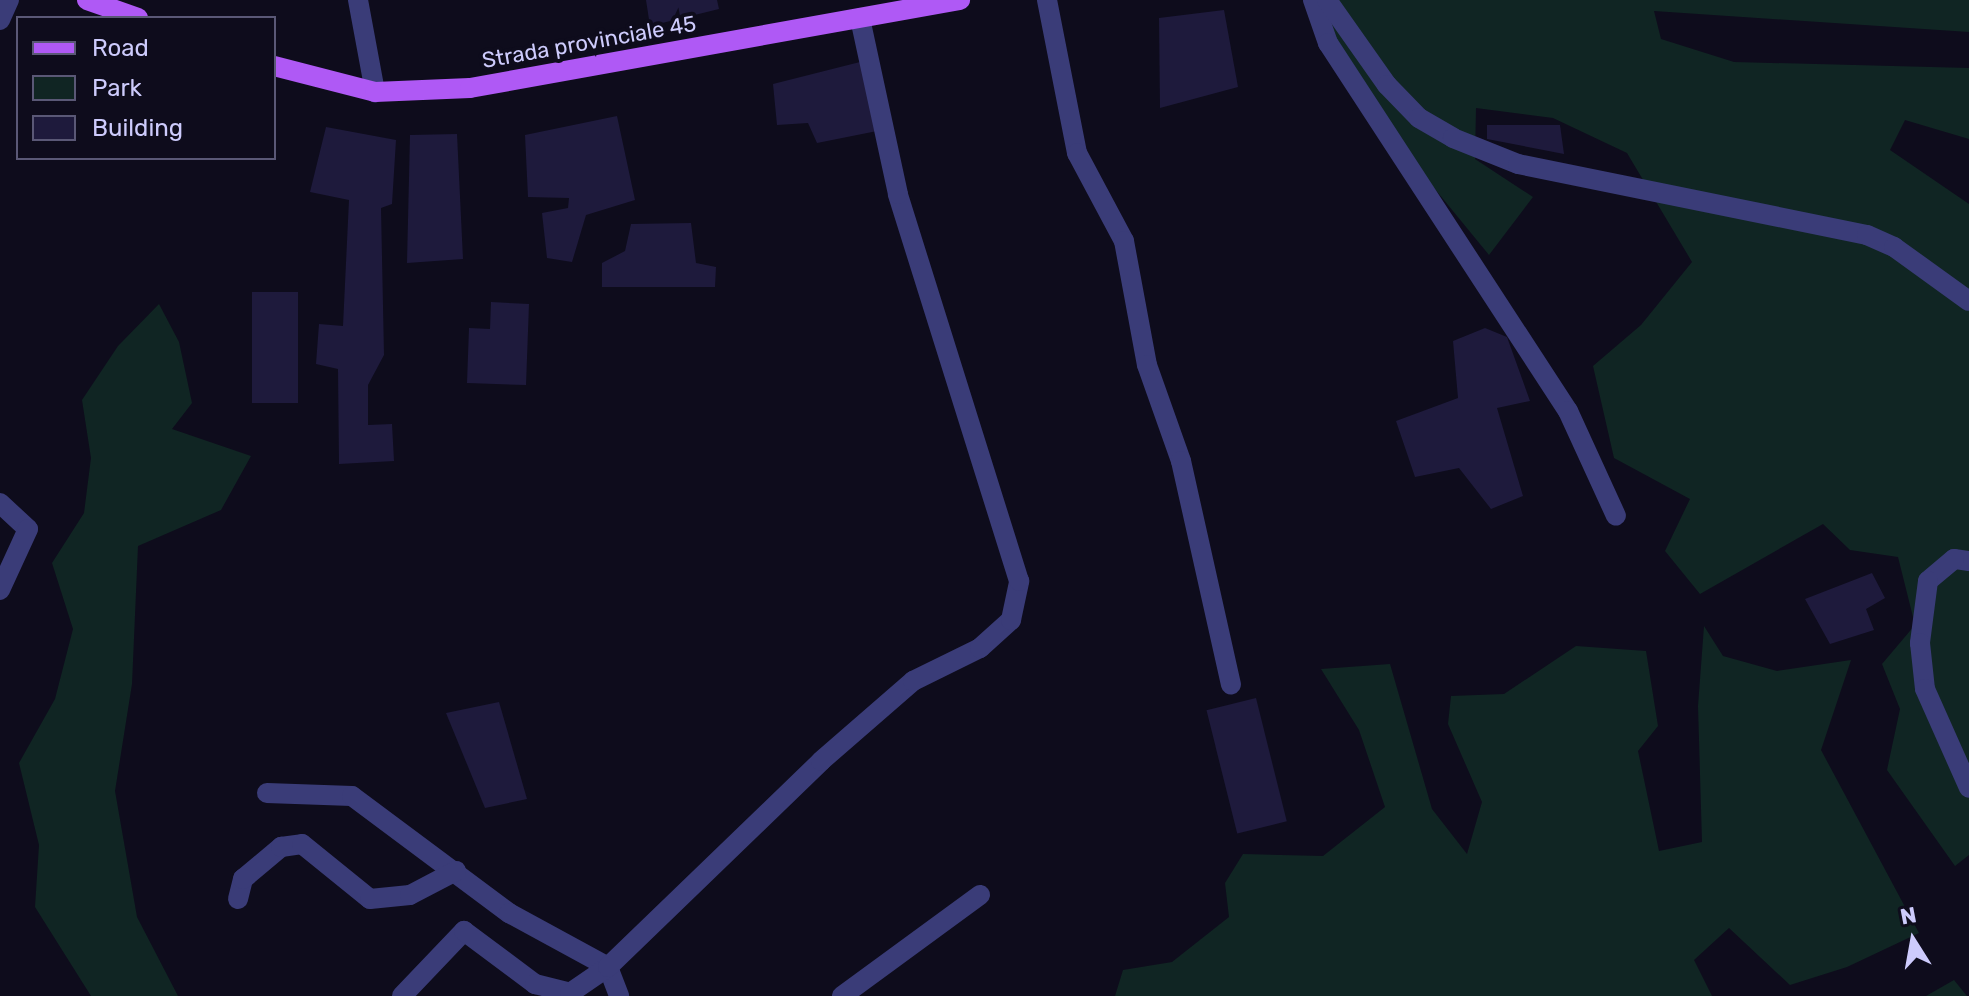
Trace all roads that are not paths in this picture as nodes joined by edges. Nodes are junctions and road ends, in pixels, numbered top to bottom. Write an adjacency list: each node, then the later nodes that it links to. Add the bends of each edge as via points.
1 (9, 0): 11 (street)
2 (87, 0): 9 (main road)
3 (358, 0): 13 (street)
4 (960, 0): 8 (main road, Strada provinciale 45)
5 (1047, 0): 19 (street, via 1077,153 1124,241 1147,365 1181,461)
6 (1313, 0): 16 (street, via 1328,43 1568,411)
7 (1327, 0): 14 (street, via 1387,85 1419,118 1453,138 1518,164 1867,235 1894,247)
8 (906, 5): 10 (main road, Strada provinciale 45)
9 (132, 16)
10 (860, 18): 13 (main road, Strada provinciale 45, via 470,88); 25 (street, via 898,194 1019,581 1011,620 980,648 913,681 832,751)
11 (0, 20)
12 (276, 67): 13 (main road, Strada provinciale 45)
13 (375, 92)
14 (1969, 301)
15 (0, 503): 18 (street, via 28,529)
16 (1616, 516)
17 (1969, 561): 20 (street, via 1954,559 1928,581 1920,643 1925,689)
18 (0, 590)
19 (1231, 684)
20 (1969, 788)
21 (267, 793): 22 (street, via 352,796)
22 (456, 871): 24 (street, via 410,895 370,899 302,844 281,847 243,879); 25 (street, via 509,913)
23 (980, 895): 29 (street)
24 (238, 899)
25 (608, 967): 26 (street, via 570,993); 28 (street)
26 (528, 990): 27 (street, via 464,931)
27 (402, 996)
28 (619, 996)
29 (842, 996)

